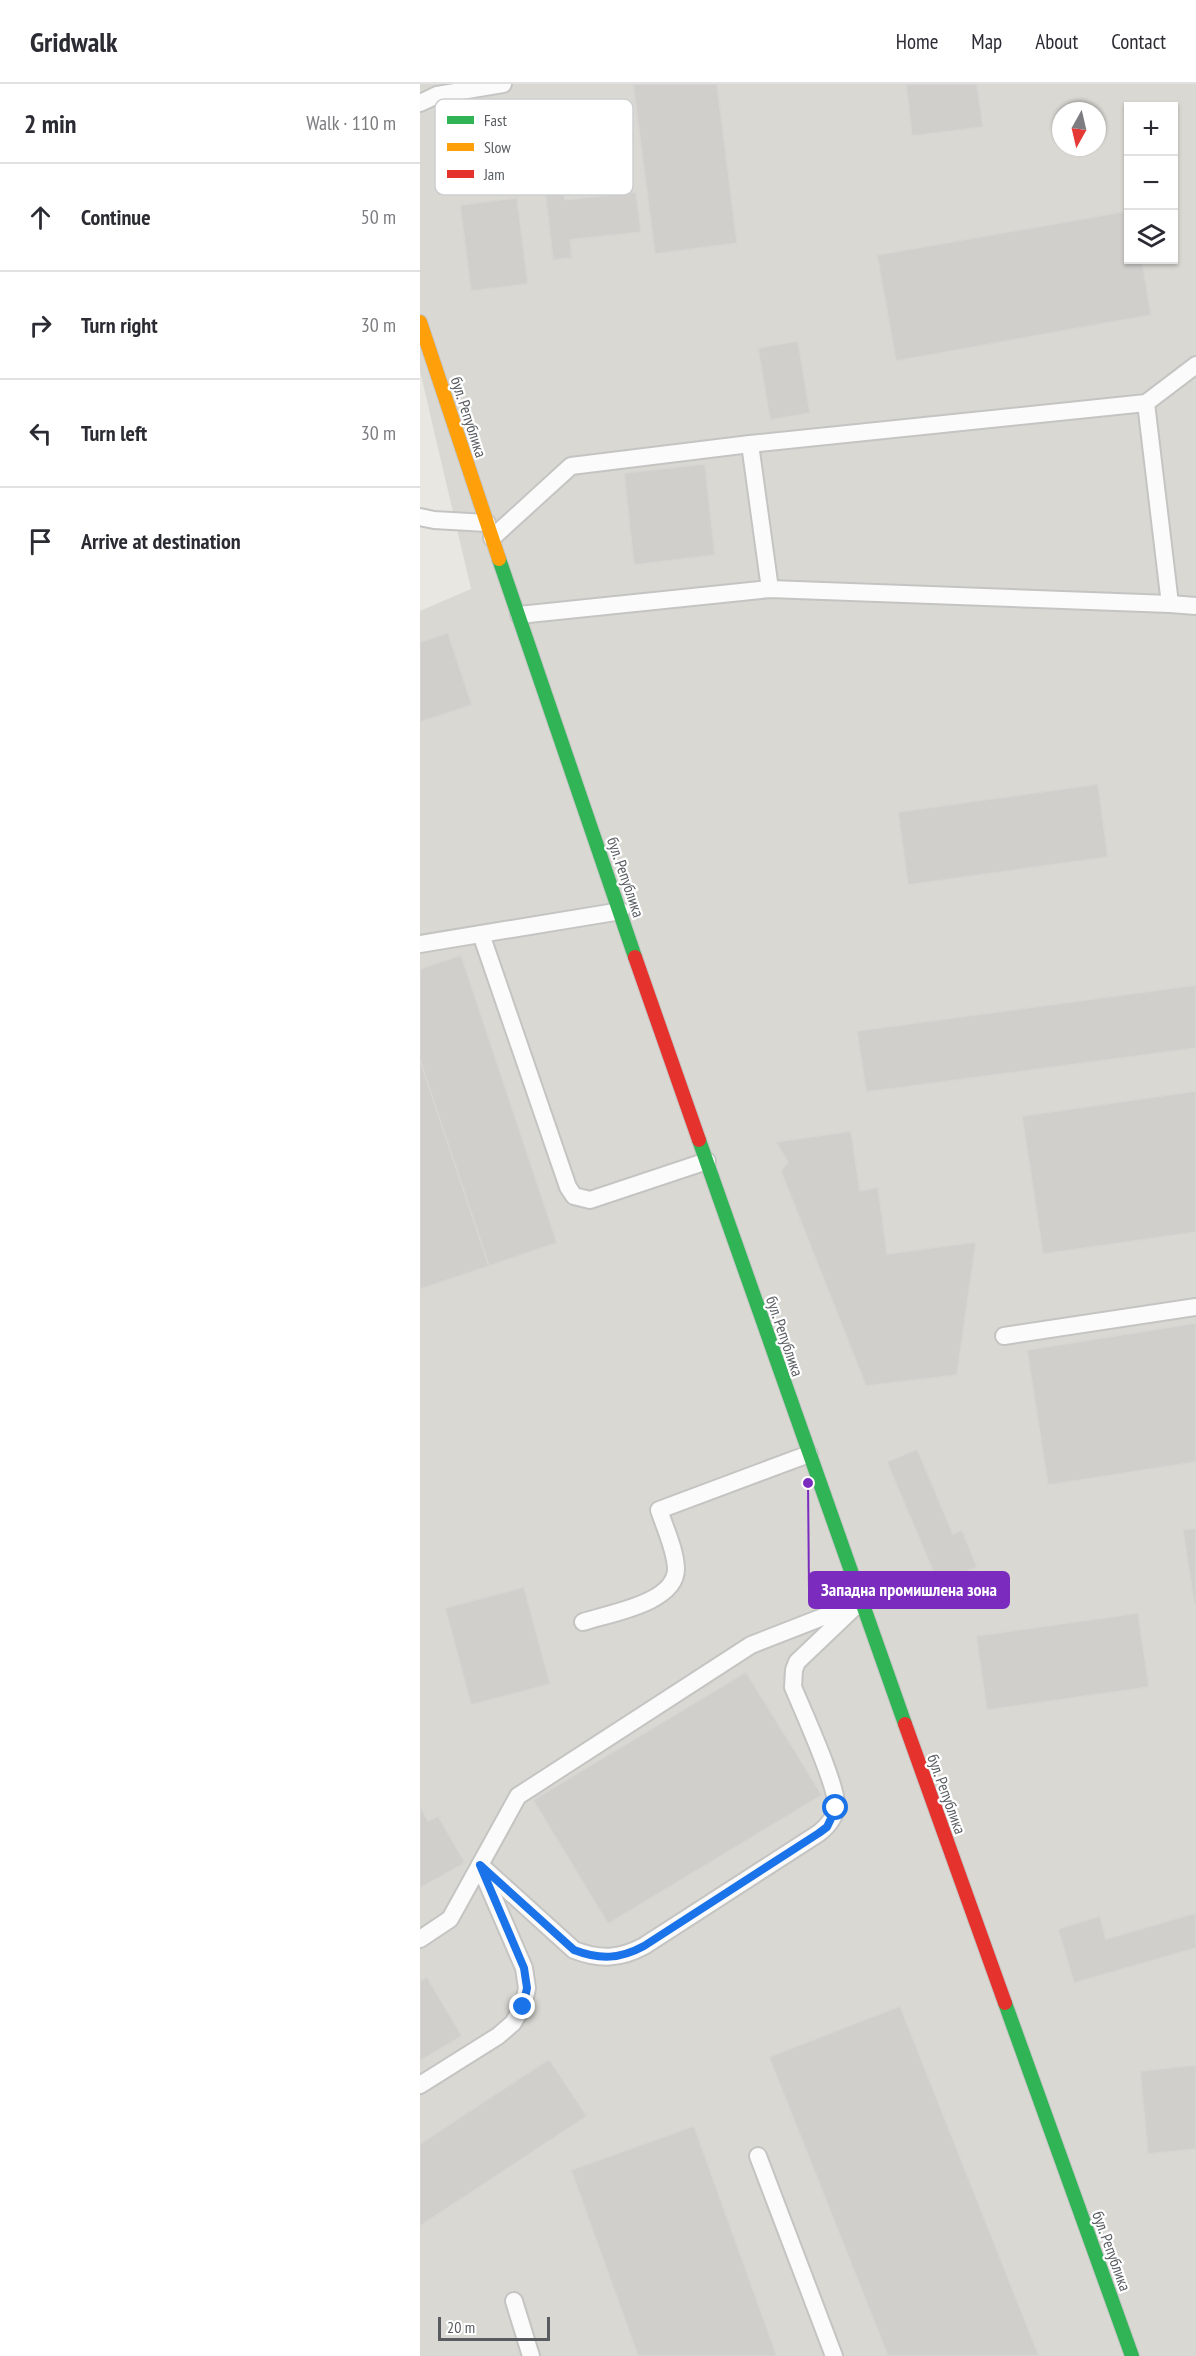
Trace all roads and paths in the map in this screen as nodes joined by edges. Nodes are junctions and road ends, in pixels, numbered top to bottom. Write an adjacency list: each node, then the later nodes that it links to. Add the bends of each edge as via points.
1 (503, 84): 2 (lane, via 437,95)
2 (420, 103)
3 (420, 322): 8 (street, бул. Република)
4 (1196, 365): 5 (lane)
5 (1146, 403): 6 (lane); 10 (lane)
6 (750, 444): 8 (lane, via 571,466); 9 (lane)
7 (420, 517): 8 (lane)
8 (489, 531): 12 (street, бул. Република)
9 (770, 589): 10 (lane); 12 (lane)
10 (1170, 604): 11 (lane)
11 (1196, 606)
12 (519, 615): 13 (street, бул. Република)
13 (621, 911): 14 (lane); 16 (street, бул. Република)
14 (481, 934): 15 (lane); 16 (lane, via 574,1196 590,1200)
15 (420, 945)
16 (707, 1161): 19 (street, бул. Република)
17 (1196, 1307): 18 (lane)
18 (1004, 1336)
19 (809, 1454): 20 (street, бул. Република); 21 (lane, via 659,1510 676,1569 670,1587 655,1599)
20 (860, 1602): 22 (lane, via 750,1645 518,1797); 22 (lane, via 797,1662 792,1679 792,1688 836,1798 833,1818 819,1833 644,1946 610,1958 591,1957 574,1950); 29 (street, бул. Република)
21 (583, 1622)
22 (480, 1865): 23 (lane, via 450,1919); 24 (lane, via 524,1968 527,1988 523,2007 498,2036)
23 (420, 1939)
24 (420, 2085)
25 (758, 2156): 28 (lane)
26 (514, 2301): 27 (lane)
27 (531, 2356)
28 (834, 2356)
29 (1132, 2356)

